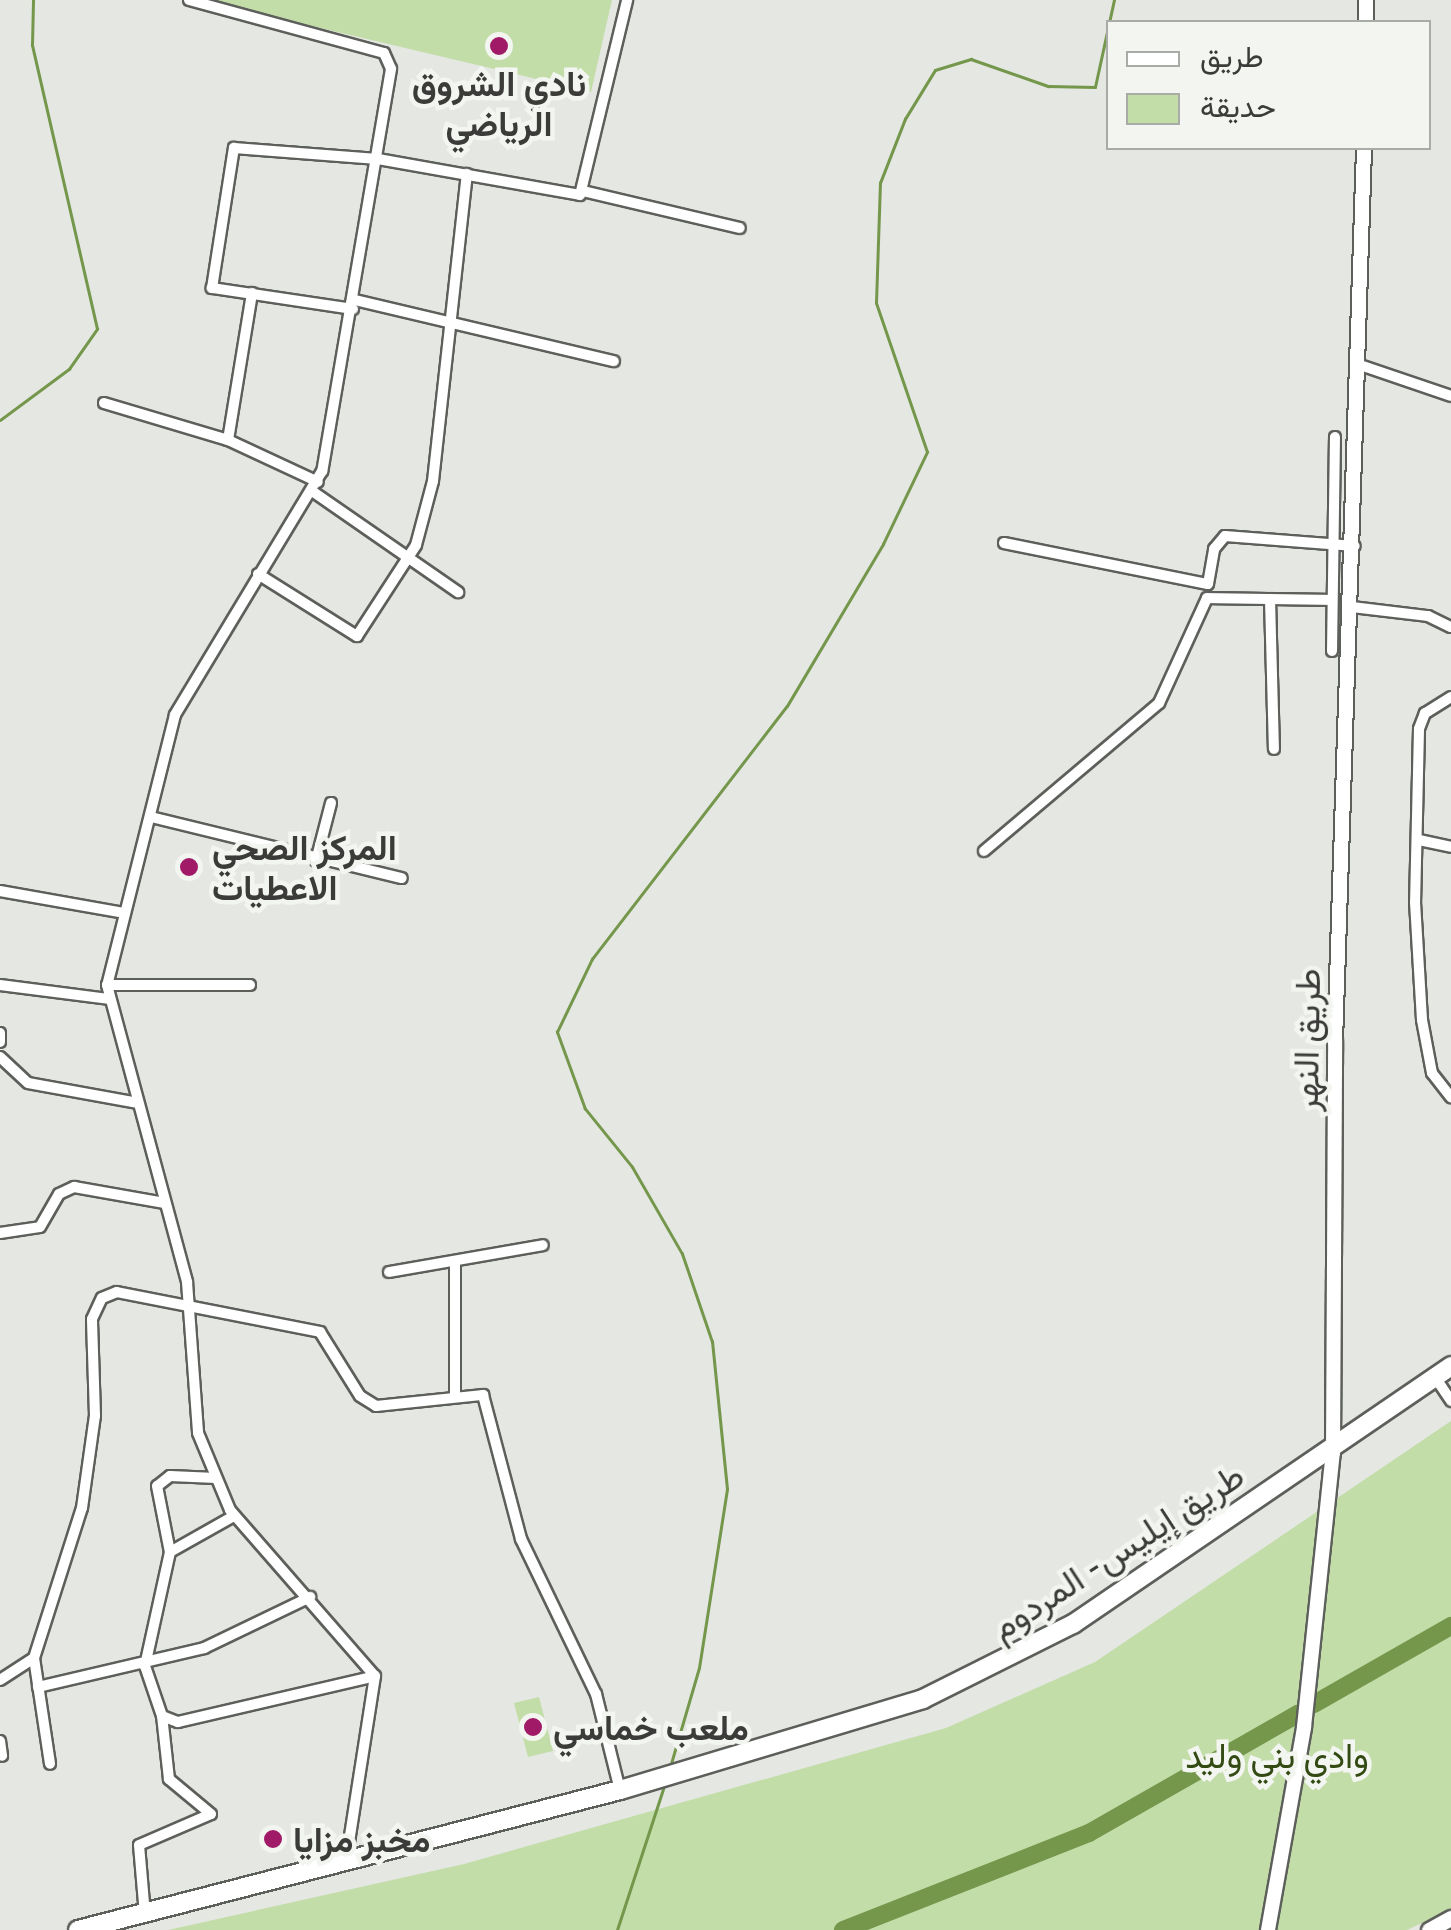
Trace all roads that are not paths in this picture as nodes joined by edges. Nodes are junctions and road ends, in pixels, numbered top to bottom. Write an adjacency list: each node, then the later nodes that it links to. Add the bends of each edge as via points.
1 (190, 0): 4 (street, via 384,53 391,76)
2 (626, 0): 6 (street)
3 (1364, 150): 12 (main road, طريق النهر)
4 (378, 160): 5 (street); 8 (street, via 238,144 212,288); 9 (street)
5 (467, 174): 6 (street, via 570,197); 10 (street)
6 (583, 191): 7 (street)
7 (740, 228)
8 (252, 293): 9 (street); 16 (street)
9 (354, 304): 10 (street); 17 (street)
10 (447, 322): 11 (street); 21 (street, via 429,506)
11 (614, 361)
12 (1360, 365): 13 (street); 20 (main road, طريق النهر)
13 (1451, 396)
14 (104, 403): 16 (street)
15 (1336, 438): 19 (street)
16 (228, 440): 17 (street)
17 (315, 486): 21 (street); 22 (street)
18 (1004, 542): 23 (street)
19 (1330, 544): 20 (street); 23 (street, via 1225,536 1214,549); 27 (street)
20 (1356, 546): 28 (main road, طريق النهر)
21 (408, 558): 22 (street, via 357,636); 24 (street)
22 (258, 574): 34 (street, via 175,715)
23 (1208, 584): 25 (street)
24 (458, 592)
25 (1207, 598): 26 (street); 37 (street, via 1159,703)
26 (1270, 599): 27 (street); 32 (street)
27 (1331, 600): 30 (street)
28 (1352, 607): 29 (street); 60 (main road, طريق النهر, via 1335,1042)
29 (1451, 626)
30 (1332, 651)
31 (1451, 697): 35 (street, via 1420,720)
32 (1274, 749)
33 (331, 803): 38 (street)
34 (151, 817): 38 (street); 41 (street)
35 (1419, 840): 36 (street); 49 (street, via 1422,1020 1432,1073)
36 (1451, 847)
37 (984, 850)
38 (316, 861): 39 (street)
39 (402, 878)
40 (0, 891): 41 (street)
41 (125, 914): 43 (street)
42 (0, 985): 45 (street)
43 (108, 985): 44 (street); 45 (street)
44 (250, 985)
45 (110, 999): 50 (street)
46 (0, 1034): 47 (street)
47 (0, 1042)
48 (0, 1056): 50 (street, via 28,1083)
49 (1451, 1098)
50 (138, 1104): 51 (street)
51 (165, 1204): 52 (street, via 74,1187 59,1194 40,1227); 56 (street)
52 (0, 1234)
53 (543, 1245): 54 (street)
54 (455, 1264): 55 (street); 58 (street)
55 (389, 1272)
56 (192, 1310): 58 (street, via 320,1332 360,1396 376,1406); 61 (street, via 198,1432); 65 (street, via 117,1292 98,1306 90,1336 95,1416 82,1508)
57 (1443, 1372): 59 (street); 60 (highway, طريق إيليس- المردوم)
58 (455, 1394): 74 (street, via 476,1392 488,1401 521,1539 596,1694)
59 (1451, 1401)
60 (1332, 1452): 74 (highway, طريق إيليس- المردوم, via 997,1667 860,1720); 79 (main road, طريق النهر, via 1306,1710)
61 (216, 1478): 62 (street); 63 (street, via 160,1482)
62 (234, 1516): 63 (street); 64 (street)
63 (170, 1552): 66 (street)
64 (310, 1598): 66 (street, via 240,1636); 67 (street)
65 (34, 1658): 68 (street); 69 (street)
66 (145, 1666): 69 (street); 70 (street)
67 (375, 1676): 70 (street, via 178,1722); 75 (street)
68 (0, 1680)
69 (38, 1687): 73 (street)
70 (162, 1716): 76 (street, via 168,1780 211,1814 138,1845)
71 (0, 1742): 72 (street)
72 (2, 1756)
73 (50, 1764)
74 (620, 1790): 75 (highway, طريق إيليس- المردوم)
75 (346, 1862): 76 (highway, طريق إيليس- المردوم)
76 (145, 1916): 78 (highway, طريق إيليس- المردوم)
77 (1451, 1918): 80 (main road)
78 (78, 1930)
79 (1268, 1930)
80 (1429, 1930)

